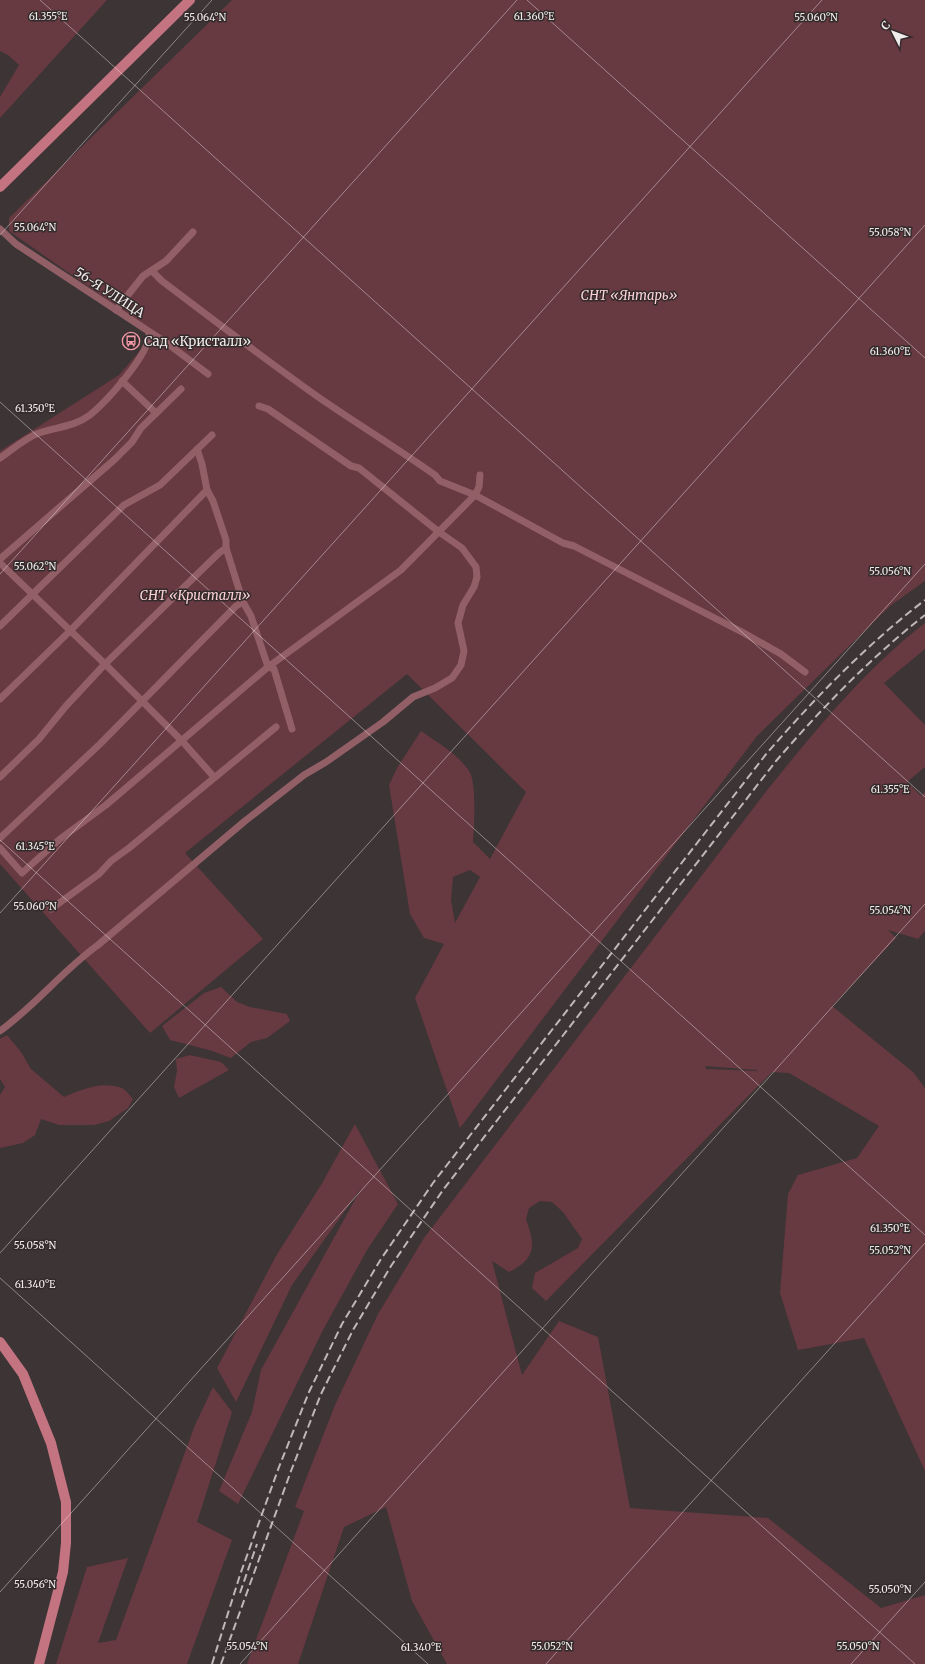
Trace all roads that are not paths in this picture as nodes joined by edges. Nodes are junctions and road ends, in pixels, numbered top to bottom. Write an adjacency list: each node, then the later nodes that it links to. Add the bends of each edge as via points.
1 (190, 0): 2 (main road)
2 (0, 187)
3 (0, 229): 6 (street, 56-Я УЛИЦА, via 16,244)
4 (193, 232): 5 (street, via 166,261)
5 (152, 271): 6 (street, via 143,276); 18 (street, via 162,281 353,421 435,475 440,482)
6 (116, 310): 7 (street, 56-Я УЛИЦА)
7 (149, 332): 8 (street, 56-Я УЛИЦА); 9 (street, via 147,346)
8 (208, 374)
9 (122, 381): 12 (street); 15 (street, via 90,414 69,426 38,433)
10 (181, 389): 12 (street)
11 (259, 406): 19 (street, via 268,409 351,466 359,468)
12 (156, 413): 21 (street, via 114,460)
13 (212, 435): 14 (street)
14 (197, 449): 17 (street); 23 (street, via 160,485 124,505)
15 (0, 458)
16 (480, 475): 18 (street)
17 (207, 490): 20 (street, via 226,540); 26 (street)
18 (475, 495): 19 (street); 29 (street, via 563,543 574,546 742,632 781,654)
19 (439, 532): 28 (street, via 401,570); 40 (street, via 466,552 476,567 477,577 459,615 462,665 452,678 413,697 383,722 326,762 304,774 77,960 20,1017)
20 (226, 548): 24 (street); 27 (street)
21 (0, 559)
22 (0, 563): 23 (street)
23 (33, 595): 25 (street); 26 (street)
24 (243, 602): 28 (street, via 251,616); 31 (street, via 236,606)
25 (0, 626)
26 (70, 631): 27 (street); 30 (street)
27 (105, 664): 31 (street); 35 (street, via 39,739)
28 (268, 667): 33 (street, via 274,669); 34 (street)
29 (805, 672)
30 (0, 699)
31 (142, 701): 34 (street); 37 (street)
32 (276, 727): 36 (street)
33 (292, 729)
34 (182, 741): 36 (street); 38 (street, via 106,805 60,838 22,873)
35 (0, 777)
36 (214, 777): 39 (street, via 111,861 99,874)
37 (0, 838)
38 (0, 848)
39 (51, 909)
40 (0, 1031)
41 (0, 1342): 42 (main road, via 22,1374 48,1436 66,1502 63,1572)
42 (40, 1664)

